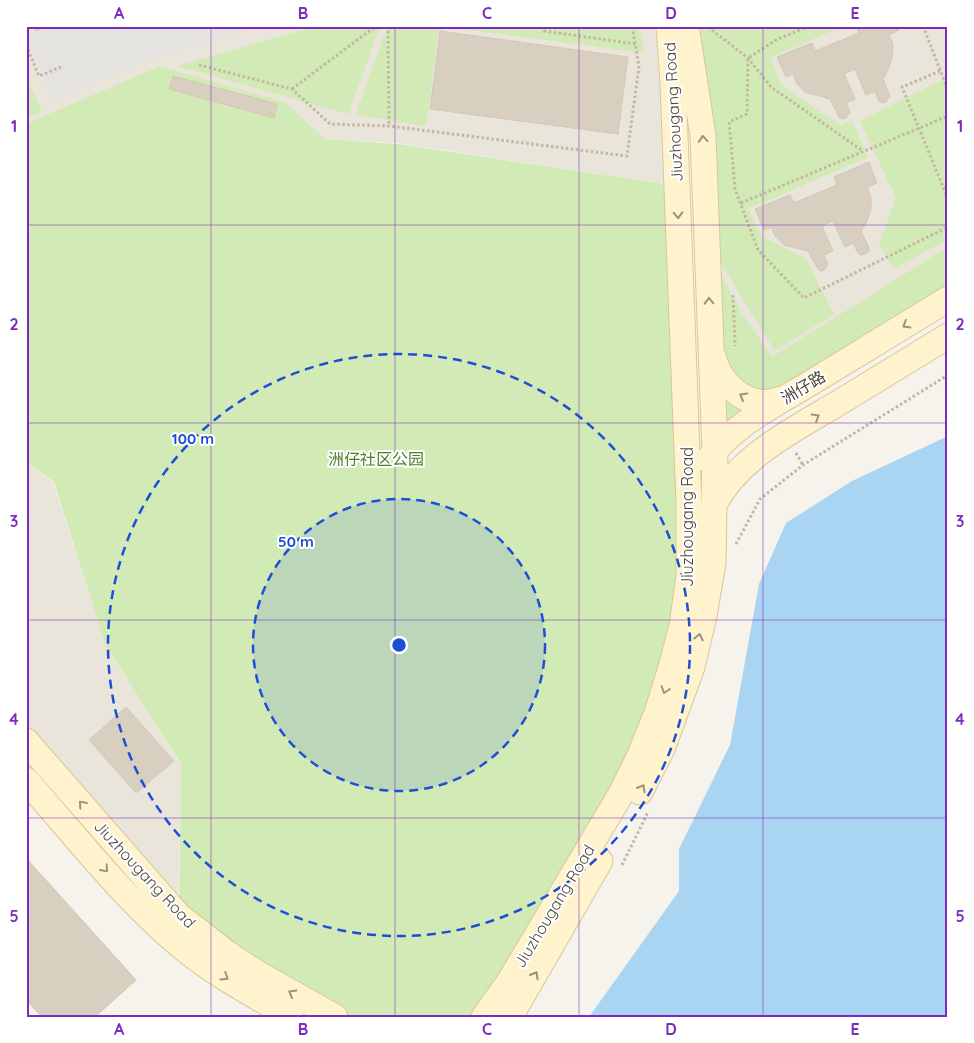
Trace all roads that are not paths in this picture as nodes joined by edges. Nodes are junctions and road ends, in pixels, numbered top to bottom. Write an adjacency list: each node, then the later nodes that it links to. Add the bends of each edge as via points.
1 (669, 26): 6 (street, Jiuzhougang Road, one-way to 6, via 674,83)
2 (686, 26): 5 (street, Jiuzhougang Road, one-way to 2, via 703,136)
3 (948, 300): 7 (street, 洲仔路, one-way to 7)
4 (948, 336): 8 (street, 洲仔路, one-way to 4)
5 (711, 350): 7 (street, one-way to 5, via 763,404 744,398 720,374); 9 (street, Jiuzhougang Road)
6 (685, 394): 9 (street, via 692,424 702,441); 10 (street, Jiuzhougang Road)
7 (788, 396): 9 (street, 洲仔路, via 743,426)
8 (786, 435): 9 (street, via 737,454); 11 (street, 洲仔路, via 737,473)
9 (714, 451): 10 (street, 洲仔路, via 701,471); 11 (street, Jiuzhougang Road)
10 (689, 504): 16 (street, Jiuzhougang Road, one-way to 16, via 689,576 682,626 657,713 621,794 509,982)
11 (714, 505): 17 (street, Jiuzhougang Road, one-way to 11, via 662,749 692,667 704,616 713,563)
12 (26, 741): 15 (street, Jiuzhougang Road, one-way to 12, via 242,963 178,915)
13 (26, 780): 14 (street, Jiuzhougang Road, one-way to 14, via 162,930 188,953)
14 (291, 1017)
15 (335, 1017)
16 (484, 1017)
17 (510, 1017)

